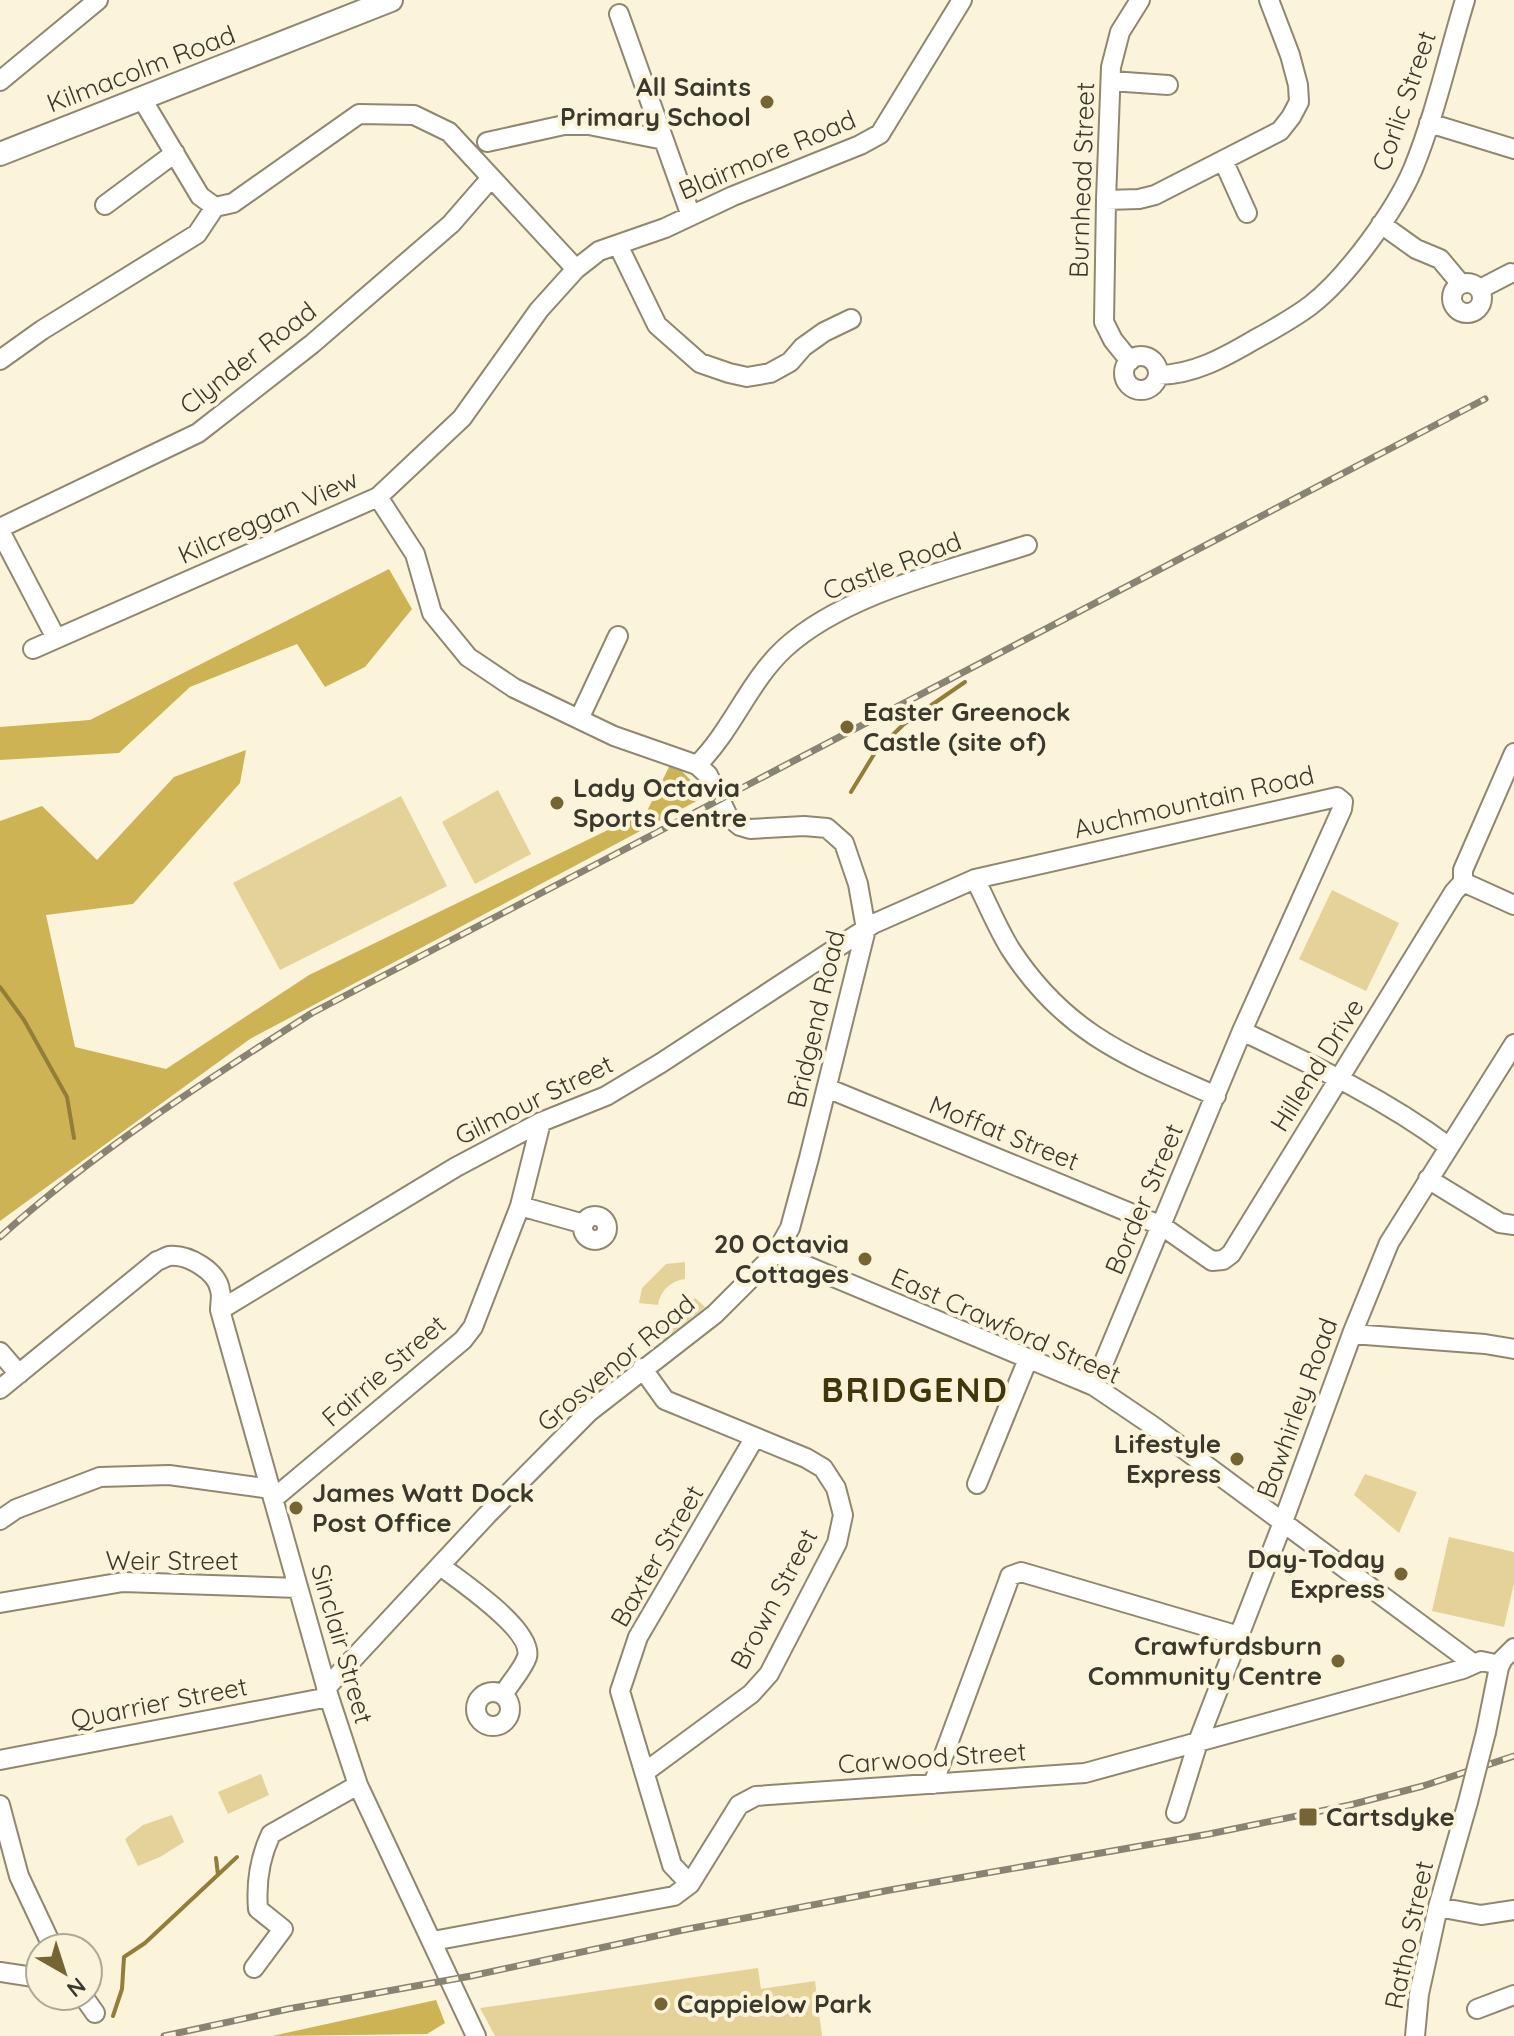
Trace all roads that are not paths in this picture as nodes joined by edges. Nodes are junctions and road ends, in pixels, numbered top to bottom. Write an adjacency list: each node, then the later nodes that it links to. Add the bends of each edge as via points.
1 (98, 0): 8 (street)
2 (391, 0): 11 (main road, Kilmacolm Road)
3 (962, 0): 24 (street, Blairmore Road, via 880,134)
4 (1140, 0): 9 (street, Burnhead Street, via 1120,32)
5 (1269, 0): 18 (street, via 1290,55 1299,102 1280,131)
6 (1465, 0): 12 (street, Corlic Street)
7 (619, 14): 13 (street)
8 (0, 81)
9 (1111, 81): 10 (street); 20 (street, Burnhead Street)
10 (1168, 85)
11 (142, 99): 16 (street); 17 (main road, Kilmacolm Road)
12 (1429, 123): 15 (street); 25 (street, Corlic Street, via 1412,170)
13 (664, 140): 14 (street, via 564,125); 24 (street)
14 (487, 142)
15 (1514, 149)
16 (175, 153): 21 (street); 22 (street, via 200,196)
17 (0, 154)
18 (1223, 160): 20 (street, via 1155,195); 23 (street)
19 (491, 178): 22 (street, via 449,132 414,115 359,114 233,203); 27 (street); 36 (street, Clynder Road, via 451,224 198,433)
20 (1106, 200): 33 (street, Burnhead Street, via 1104,322)
21 (105, 205)
22 (215, 207): 32 (street, via 197,234)
23 (1247, 213)
24 (691, 216): 26 (street, Blairmore Road)
25 (1381, 224): 29 (street, via 1440,259); 34 (street, Corlic Street, via 1337,281 1282,325 1194,370)
26 (618, 245): 27 (street, Blairmore Road, via 599,251); 31 (street, via 657,325 700,363 747,377 770,373 824,332)
27 (576, 269): 35 (street, Kilcreggan View, via 539,310 462,418)
28 (1511, 273): 30 (street)
29 (1461, 284): 30 (street); 30 (street, via 1452,296 1461,312 1478,309 1483,300)
30 (1480, 289)
31 (851, 319)
32 (0, 360)
33 (1130, 361): 34 (street, via 1146,357 1156,364); 34 (street, Corlic Street, via 1125,377 1134,389 1150,388)
34 (1158, 375)
35 (378, 497): 39 (street, Kilcreggan View); 41 (street, via 415,554 432,613 468,657 514,688)
36 (0, 529): 39 (street)
37 (1027, 545): 44 (street, Castle Road, via 884,592 829,616 785,648 715,748)
38 (618, 636): 41 (street)
39 (56, 638): 40 (street, Kilcreggan View)
40 (33, 649)
41 (579, 719): 44 (street)
42 (1496, 744): 43 (street)
43 (1514, 752): 46 (street, Hillend Drive, via 1463,870)
44 (697, 765): 48 (street, Bridgend Road, via 708,775 728,816 740,826 827,828 844,843)
45 (975, 879): 48 (street, Auchmountain Road); 49 (street, Auchmountain Road, via 1337,797 1342,809); 53 (street, via 1009,947 1054,1005 1123,1055)
46 (1463, 882): 47 (street); 51 (street, Hillend Drive)
47 (1514, 905)
48 (866, 929): 52 (street, Bridgend Road); 54 (street, Gilmour Street, via 606,1096)
49 (1242, 1031): 51 (street); 53 (street, Border Street)
50 (1514, 1044): 55 (street, Bawhirley Road)
51 (1340, 1078): 55 (street); 60 (street, Hillend Drive, via 1231,1254 1212,1261)
52 (827, 1088): 60 (street, Moffat Street); 61 (street, Bridgend Road, via 790,1228)
53 (1216, 1096): 60 (street, Border Street)
54 (541, 1122): 57 (street, Fairrie Street); 62 (street, Gilmour Street, via 456,1167)
55 (1448, 1146): 56 (street, Bawhirley Road)
56 (1428, 1179): 59 (street, via 1500,1223); 63 (street, Bawhirley Road, via 1389,1243)
57 (520, 1206): 58 (street); 73 (street, Fairrie Street, via 473,1327 463,1340)
58 (584, 1224)
59 (1514, 1225)
60 (1162, 1226): 69 (street, Border Street)
61 (776, 1253): 66 (street, East Crawford Street); 67 (street, Grosvenor Road, via 715,1314)
62 (220, 1310): 68 (street, Sinclair Street, via 220,1289 206,1269 169,1256 146,1269); 73 (street, Sinclair Street)
63 (1352, 1334): 64 (street); 75 (street, Bawhirley Road)
64 (1514, 1349)
65 (0, 1352): 68 (street)
66 (1028, 1359): 69 (street, East Crawford Street); 72 (street)
67 (642, 1368): 71 (street, Brown Street, via 665,1400); 76 (street, Grosvenor Road, via 589,1412)
68 (19, 1374): 70 (street, Sinclair Street)
69 (1094, 1386): 75 (street, East Crawford Street)
70 (0, 1389)
71 (755, 1437): 86 (street, Baxter Street, via 638,1637 620,1691); 86 (street, Brown Street, via 823,1468 836,1488 843,1515 837,1543 769,1674 751,1694)
72 (977, 1484)
73 (272, 1494): 74 (street, via 169,1475 100,1477); 77 (street, Sinclair Street)
74 (0, 1520)
75 (1283, 1521): 79 (street, Bawhirley Road); 81 (street, East Crawford Street)
76 (442, 1567): 82 (street, Grosvenor Road); 83 (street, via 506,1618 526,1644 527,1656)
77 (298, 1588): 78 (street, Weir Street, via 123,1582); 82 (street, Sinclair Street)
78 (0, 1603)
79 (1239, 1636): 84 (street, Bawhirley Road); 87 (street, via 1014,1574)
80 (1505, 1657): 81 (street, Carwood Street); 92 (street, Ratho Street, bridge)
81 (1474, 1664): 84 (street, Carwood Street)
82 (328, 1692): 85 (street, Quarrier Street); 88 (street, Sinclair Street)
83 (503, 1695)
84 (1199, 1739): 87 (street, Carwood Street, via 1071,1775); 90 (street, Bawhirley Road)
85 (0, 1760)
86 (645, 1772): 91 (street, Baxter Street, via 672,1865)
87 (933, 1784): 91 (street, Carwood Street, via 747,1799)
88 (358, 1785): 95 (street, Sinclair Street); 96 (street, via 271,1834 261,1865 258,1909 283,1929)
89 (0, 1805): 94 (street, via 19,1876)
90 (1176, 1813)
91 (690, 1884): 95 (street, via 667,1898)
92 (1438, 1907): 93 (street, via 1481,1915); 102 (street, Ratho Street)
93 (1514, 1910)
94 (45, 1932)
95 (433, 1941): 101 (street, Sinclair Street)
96 (254, 1968)
97 (0, 1972): 98 (street)
98 (24, 1976)
99 (1514, 1995): 100 (street)
100 (1477, 2009)
101 (476, 2036)
102 (1415, 2036)

